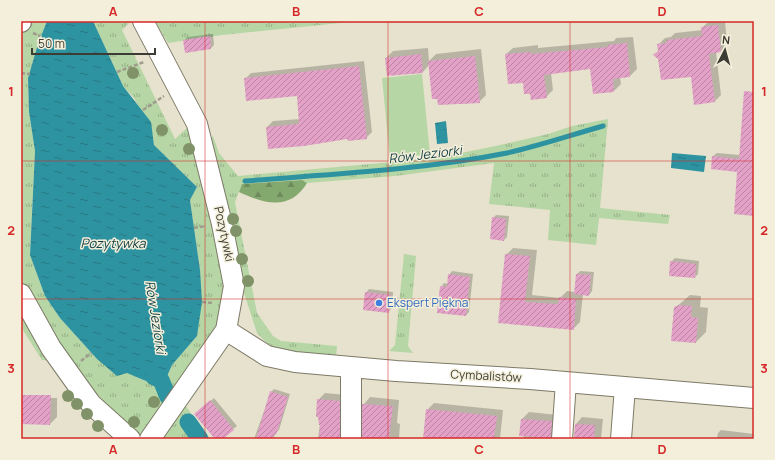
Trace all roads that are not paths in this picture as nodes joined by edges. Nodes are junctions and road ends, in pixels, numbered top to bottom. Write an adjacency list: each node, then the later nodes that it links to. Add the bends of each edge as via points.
1 (143, 21): 3 (street, Pozytywki, via 198,124 234,286)
2 (21, 294): 8 (street, via 51,348 87,398)
3 (226, 330): 4 (street, Cymbalistów, via 258,351 280,360); 9 (street, Pozytywki)
4 (351, 367): 5 (street, Cymbalistów); 10 (street)
5 (566, 382): 6 (street, Cymbalistów); 11 (street)
6 (625, 387): 7 (street, Cymbalistów); 12 (street)
7 (754, 398)
8 (130, 439)
9 (150, 439)
10 (351, 439)
11 (562, 439)
12 (621, 439)

